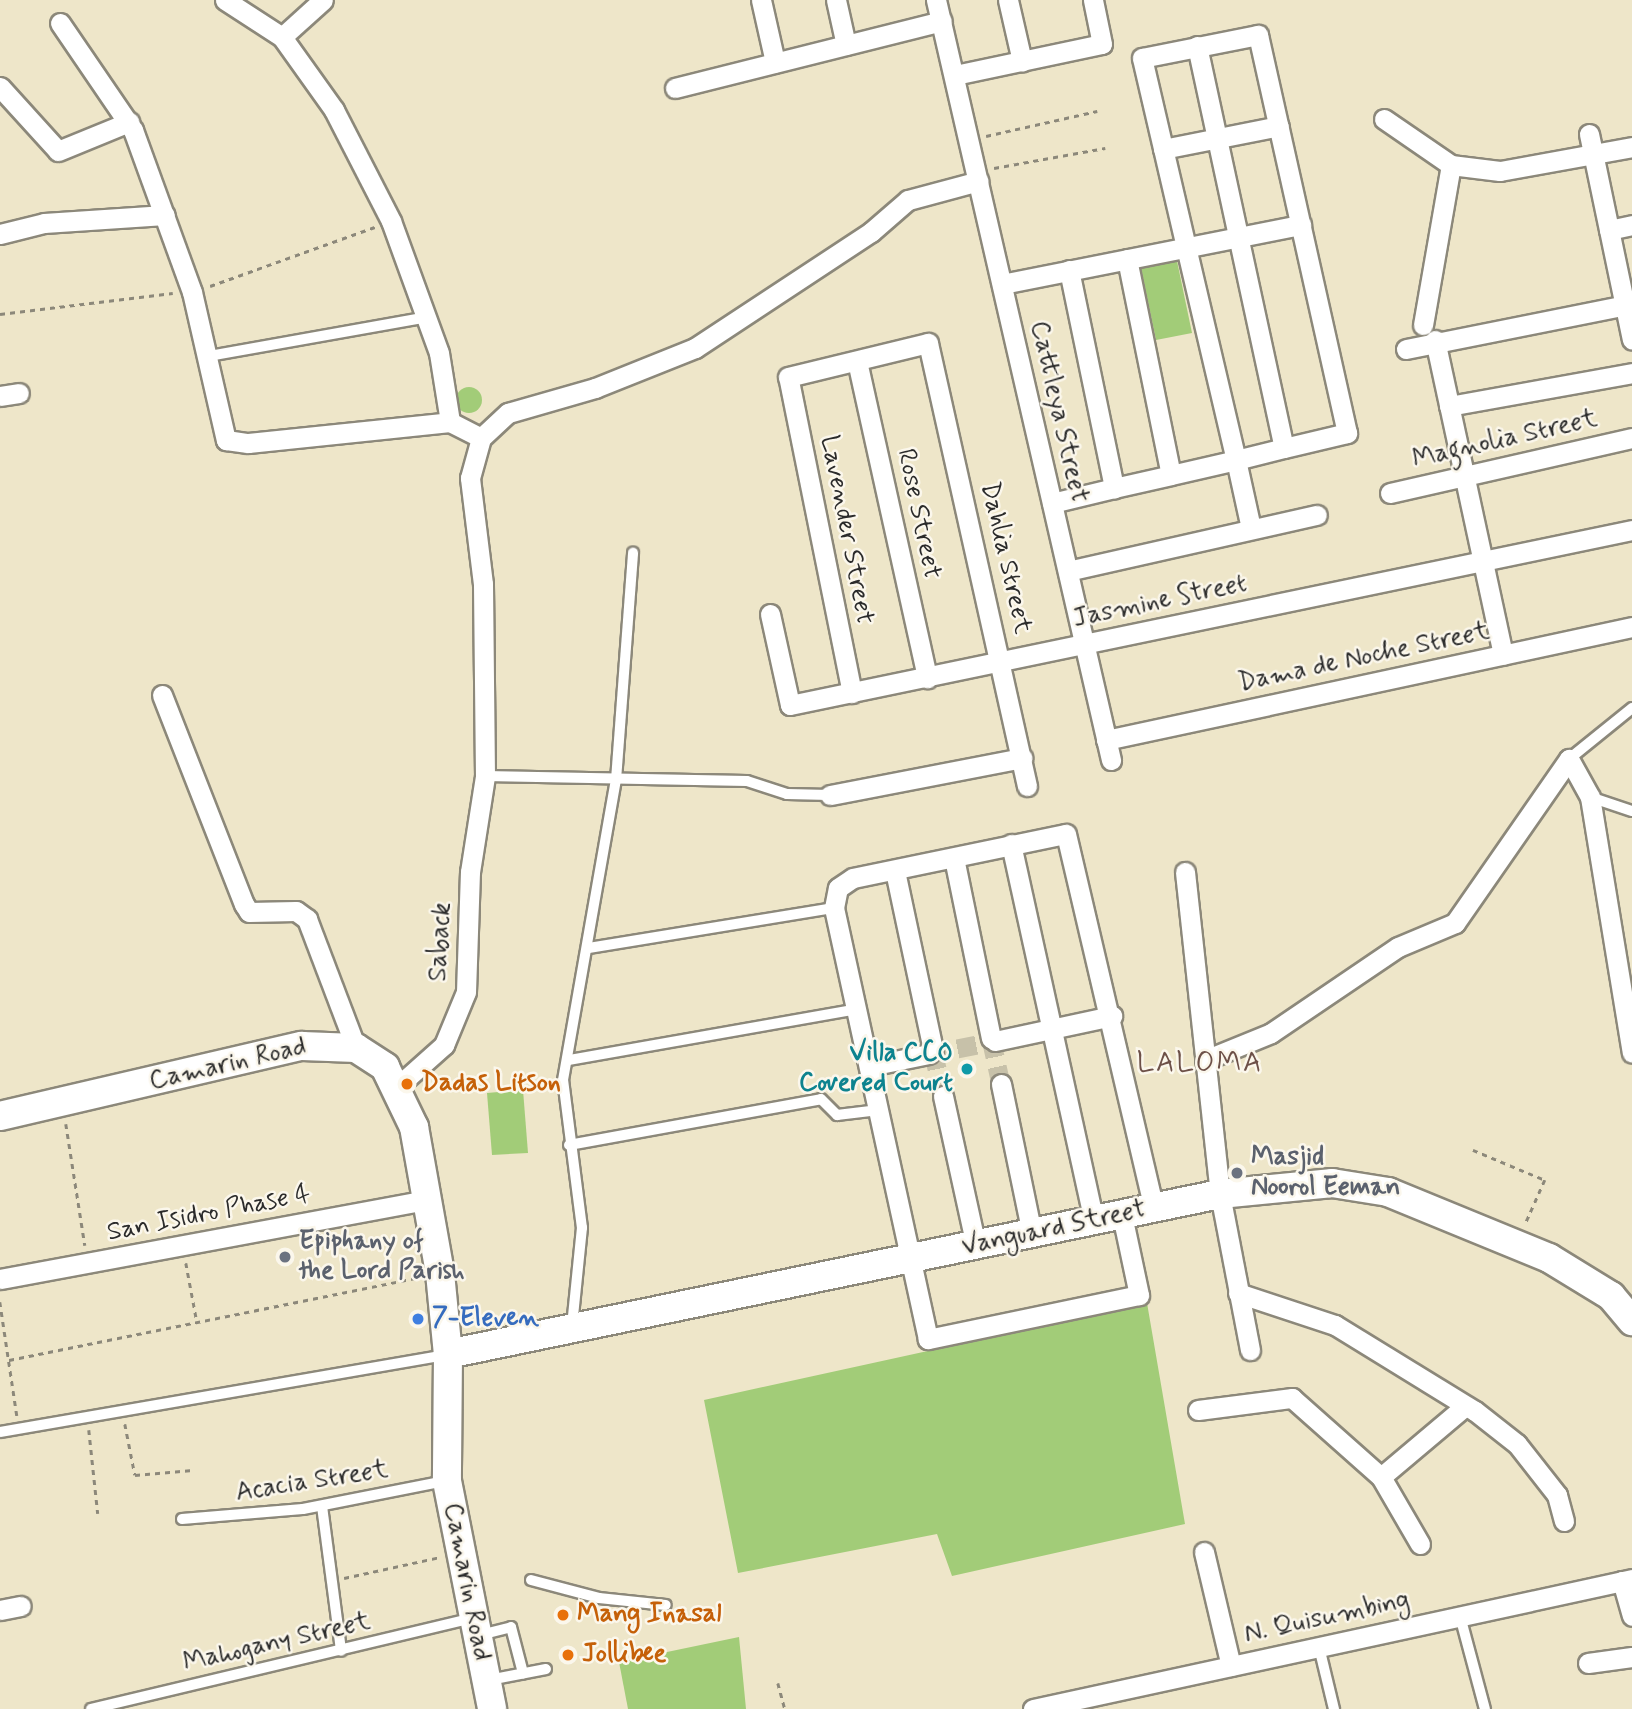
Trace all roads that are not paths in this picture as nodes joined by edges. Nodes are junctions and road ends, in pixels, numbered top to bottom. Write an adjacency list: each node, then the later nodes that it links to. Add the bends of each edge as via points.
1 (225, 0): 10 (street)
2 (323, 0): 10 (street)
3 (761, 0): 14 (street)
4 (836, 0): 11 (street)
5 (936, 0): 8 (street, Cattleya Street)
6 (1008, 0): 13 (street)
7 (1099, 1): 13 (street, via 1102,44)
8 (942, 21): 11 (street); 15 (street, Cattleya Street)
9 (60, 23): 19 (street)
10 (282, 37): 39 (street, via 334,110 373,181)
11 (846, 45): 14 (street)
12 (1197, 46): 20 (street, via 1258,35); 22 (street); 24 (street, via 1142,58)
13 (1021, 61): 15 (street)
14 (775, 62): 17 (street)
15 (955, 75): 27 (street, Cattleya Street)
16 (0, 87): 19 (street, via 58,151)
17 (675, 88)
18 (1384, 119): 26 (street)
19 (129, 122): 28 (street)
20 (1279, 126): 22 (street); 29 (street)
21 (1588, 134): 25 (street)
22 (1218, 138): 24 (street); 33 (street)
23 (1632, 147): 25 (street)
24 (1163, 149): 34 (street)
25 (1591, 154): 26 (street, via 1500,171); 31 (street)
26 (1451, 165): 40 (street)
27 (978, 176): 37 (street, Cattleya Street); 48 (street, via 908,200 871,232 695,348 595,388 508,413)
28 (165, 215): 32 (street, via 44,223); 43 (street)
29 (1301, 225): 33 (street); 50 (street, via 1347,433)
30 (1632, 225): 31 (street)
31 (1609, 230): 38 (street)
32 (0, 234)
33 (1240, 237): 34 (street); 50 (street)
34 (1186, 247): 35 (street); 51 (street)
35 (1127, 259): 36 (street); 53 (street)
36 (1069, 270): 37 (street); 54 (street)
37 (1002, 284): 56 (street, Cattleya Street)
38 (1626, 305): 40 (street); 41 (street)
39 (422, 318): 43 (lane); 47 (street, via 439,353)
40 (1429, 332): 42 (street); 46 (street)
41 (1632, 340)
42 (1406, 349)
43 (209, 356): 47 (street, via 226,440 248,443)
44 (857, 360): 67 (street, Dahlia Street, via 928,343); 68 (street, Rose Street); 69 (street, Lavender Street, via 788,377)
45 (1632, 373): 46 (street)
46 (1449, 407): 52 (street)
47 (450, 422): 48 (street)
48 (481, 438): 76 (street, Saback, via 470,478 483,584)
49 (1632, 438): 52 (street, Magnolia Street)
50 (1284, 448): 51 (street)
51 (1236, 460): 53 (street); 58 (street)
52 (1463, 474): 55 (street, Magnolia Street); 61 (street)
53 (1171, 475): 54 (street)
54 (1114, 488): 56 (street)
55 (1390, 493)
56 (1052, 503): 62 (street, Cattleya Street)
57 (1317, 515): 58 (street)
58 (1251, 528): 62 (street)
59 (1632, 530): 61 (street, Jasmine Street)
60 (633, 553): 77 (lane)
61 (1482, 563): 65 (street, Jasmine Street); 66 (street)
62 (1068, 571): 65 (street, Cattleya Street)
63 (770, 614): 69 (street, Jasmine Street, via 790,705)
64 (1632, 627): 66 (street, Dama de Noche Street)
65 (1084, 644): 67 (street, Jasmine Street); 72 (street, Cattleya Street)
66 (1503, 655): 72 (street, Dama de Noche Street)
67 (1002, 663): 68 (street, Jasmine Street); 73 (street, Dahlia Street)
68 (927, 678): 69 (street, Jasmine Street)
69 (852, 693)
70 (162, 695): 91 (street, via 244,904 249,912 296,911 307,919)
71 (1632, 708): 74 (lane)
72 (1106, 740): 75 (street, Cattleya Street)
73 (1022, 758): 78 (street, Dahlia Street); 79 (street)
74 (1569, 759): 80 (street); 94 (street, via 1455,923 1398,947 1271,1033)
75 (1111, 761)
76 (485, 776): 77 (lane); 97 (street, Saback, via 470,872 466,992 444,1045)
77 (616, 780): 79 (lane, via 747,781 787,794); 87 (lane)
78 (1027, 786)
79 (830, 795)
80 (1590, 797): 81 (lane); 92 (street)
81 (1632, 811)
82 (1011, 844): 83 (street); 89 (street, via 1060,833 1071,839); 90 (street)
83 (954, 858): 84 (street); 90 (street, via 993,1039)
84 (895, 871): 86 (street, via 853,878 838,888); 95 (street, via 931,1052)
85 (1185, 872): 94 (street)
86 (834, 908): 87 (lane); 88 (street)
87 (589, 948): 93 (lane)
88 (858, 1009): 93 (lane); 95 (street)
89 (1112, 1016): 90 (street); 104 (street)
90 (1051, 1029): 106 (street)
91 (356, 1048): 97 (street, Camarin Road, via 372,1056); 100 (street, Camarin Road, via 302,1046)
92 (1632, 1053)
93 (569, 1060): 101 (lane, via 563,1109)
94 (1205, 1060): 102 (street)
95 (870, 1066): 99 (street)
96 (1001, 1084): 107 (street)
97 (398, 1086): 103 (street, Camarin Road, via 414,1127)
98 (943, 1096): 108 (street)
99 (880, 1110): 101 (lane, via 837,1115 821,1099); 109 (street)
100 (0, 1116)
101 (569, 1144): 113 (lane, via 582,1228)
102 (1220, 1194): 104 (street, Vanguard Street); 111 (street); 112 (street, Vanguard Street, via 1363,1185 1516,1244 1584,1277)
103 (428, 1200): 110 (street, San Isidro Phase 4); 115 (street, Camarin Road)
104 (1154, 1208): 105 (street, Vanguard Street)
105 (1122, 1215): 106 (street, Vanguard Street); 109 (street, via 1139,1294 930,1340)
106 (1094, 1221): 107 (street, Vanguard Street)
107 (1032, 1234): 108 (street, Vanguard Street)
108 (976, 1246): 109 (street, Vanguard Street)
109 (911, 1260): 113 (street, Vanguard Street)
110 (0, 1279)
111 (1238, 1293): 114 (street); 116 (street, via 1335,1325)
112 (1630, 1314)
113 (572, 1330): 115 (street, Vanguard Street)
114 (1250, 1350)
115 (448, 1354): 118 (lane); 120 (street, Camarin Road)
116 (1462, 1408): 119 (street); 123 (street, via 1517,1444 1557,1495)
117 (1198, 1410): 119 (street, via 1293,1398)
118 (0, 1432)
119 (1381, 1477): 124 (street)
120 (447, 1481): 121 (lane, Acacia Street); 130 (street, Camarin Road)
121 (322, 1506): 122 (lane, Acacia Street); 135 (lane)
122 (182, 1519)
123 (1564, 1521)
124 (1420, 1544)
125 (1204, 1552): 138 (street)
126 (531, 1580): 128 (lane, via 600,1598)
127 (1627, 1580): 132 (street, N. Quisumbing); 133 (street)
128 (666, 1605)
129 (21, 1606): 131 (street)
130 (474, 1608): 135 (lane, Mahogany Street); 140 (lane, Mahogany Street, via 511,1627); 141 (street, Camarin Road)
131 (0, 1610)
132 (1460, 1616): 134 (street, N. Quisumbing); 146 (lane)
133 (1632, 1616)
134 (1319, 1647): 138 (street, N. Quisumbing); 145 (lane)
135 (341, 1651): 142 (lane, Mahogany Street)
136 (1632, 1657): 137 (street)
137 (1588, 1662)
138 (1231, 1666): 144 (street, N. Quisumbing)
139 (546, 1669): 140 (lane)
140 (523, 1673): 141 (lane)
141 (485, 1681): 143 (street, Camarin Road)
142 (91, 1709)
143 (492, 1709)
144 (1033, 1709)
145 (1334, 1709)
146 (1485, 1709)

